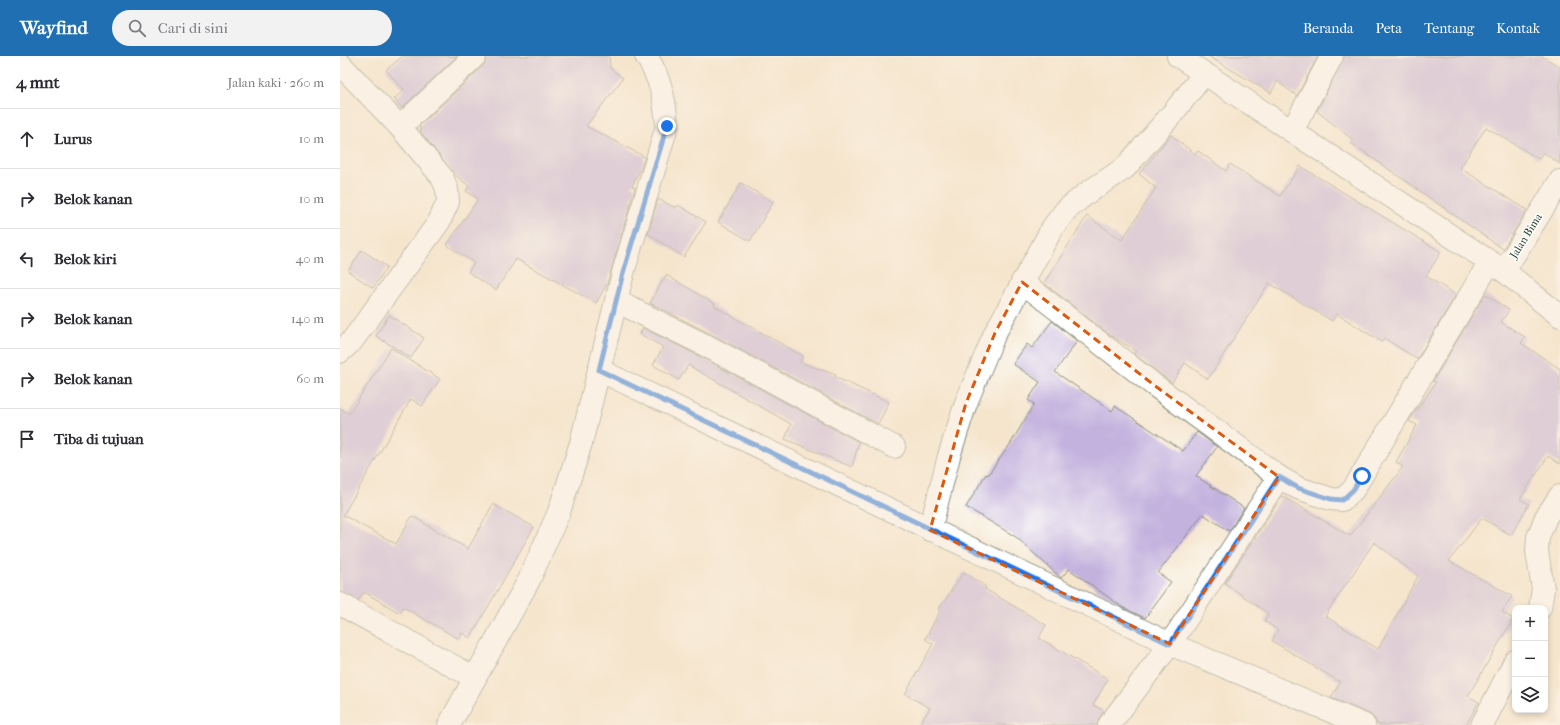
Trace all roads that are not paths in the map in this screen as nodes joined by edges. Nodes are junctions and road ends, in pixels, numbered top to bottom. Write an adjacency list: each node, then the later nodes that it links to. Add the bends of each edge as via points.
1 (475, 56): 7 (street)
2 (646, 56): 12 (street, via 656,71 661,86 666,105 667,126)
3 (1178, 56): 6 (street)
4 (1332, 56): 8 (street)
5 (340, 64): 7 (street)
6 (1204, 74): 8 (street); 11 (street, via 1125,168 1066,210 1053,227)
7 (400, 127): 14 (street, via 442,177 447,189 448,202 439,222 352,341)
8 (1292, 131): 10 (street)
9 (1560, 181): 10 (street, Jalan Bima)
10 (1497, 267): 13 (street); 17 (street, Jalan Bima, via 1353,490 1342,500 1331,499 1298,488)
11 (1022, 282): 17 (street, Jalan Bima, via 1154,385); 19 (street, via 995,333 966,403)
12 (616, 301): 15 (street); 16 (street, via 705,345)
13 (1560, 316)
14 (340, 352)
15 (599, 370): 19 (street); 24 (street, via 560,512 529,580)
16 (894, 447)
17 (1279, 477): 22 (street)
18 (1560, 496): 21 (street, via 1546,517 1538,537 1543,589)
19 (930, 530): 22 (street)
20 (340, 604): 24 (street)
21 (1540, 605)
22 (1170, 644): 26 (street); 27 (street)
23 (1512, 668): 28 (street)
24 (475, 678): 25 (street)
25 (449, 725)
26 (1109, 725)
27 (1364, 725)
28 (1482, 725)

